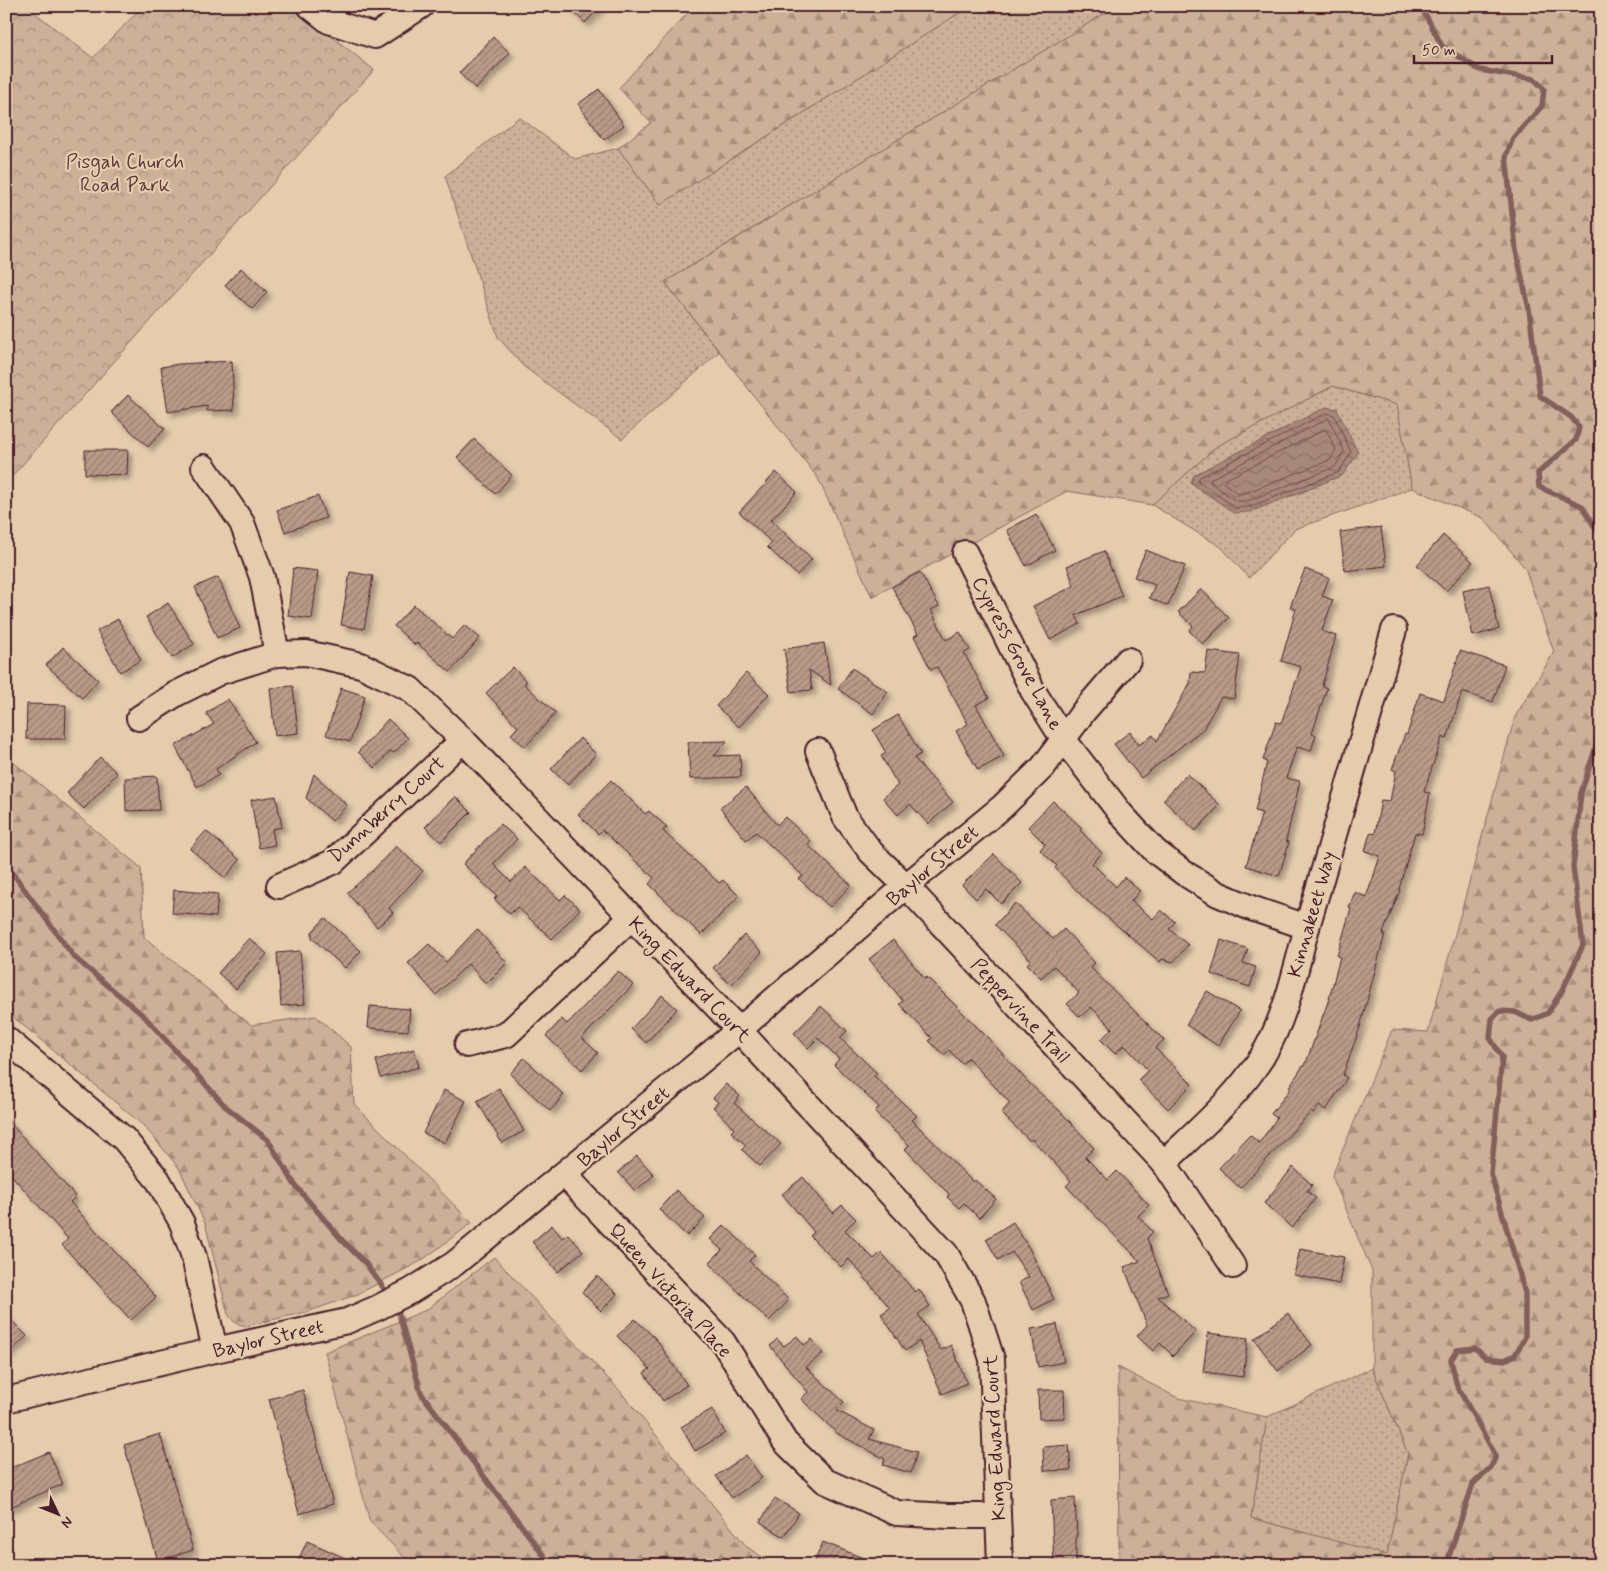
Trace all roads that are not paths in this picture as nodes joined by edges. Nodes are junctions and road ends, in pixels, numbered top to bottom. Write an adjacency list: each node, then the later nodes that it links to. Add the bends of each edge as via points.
1 (310, 6): 2 (street, via 329,21 375,36)
2 (421, 6)
3 (204, 468): 6 (street, via 242,523 262,577)
4 (965, 553): 10 (street, Cypress Grove Lane, via 1033,691)
5 (1394, 630): 15 (street, Kinnakeet Way)
6 (277, 654): 8 (street, King Edward Court, via 220,672 176,694); 9 (street, King Edward Court, via 306,653 362,665 410,689)
7 (1128, 660): 10 (street, Baylor Street)
8 (139, 718)
9 (462, 740): 12 (street, Dunnberry Court, via 333,862); 14 (street, King Edward Court)
10 (1064, 740): 13 (street, Baylor Street, via 1043,767 1002,807); 15 (street, Cypress Grove Lane, via 1121,814 1155,851 1218,894)
11 (818, 751): 13 (street, Peppervine Trail, via 846,817 871,852)
12 (279, 886)
13 (906, 886): 16 (street, Baylor Street); 19 (street, Peppervine Trail)
14 (632, 917): 16 (street, King Edward Court); 18 (street, via 506,1035)
15 (1307, 927): 19 (street, Kinnakeet Way, via 1279,1022 1262,1057 1240,1087)
16 (739, 1030): 20 (street, Baylor Street); 24 (street, King Edward Court, via 946,1254 973,1301 992,1359)
17 (6, 1039): 22 (street, via 124,1139 158,1180 182,1223 194,1257)
18 (467, 1045)
19 (1164, 1163): 21 (street, Peppervine Trail)
20 (564, 1174): 22 (street, Baylor Street, via 454,1264 411,1291 347,1320); 24 (street, Queen Victoria Place, via 723,1342 785,1442 825,1481 897,1513)
21 (1233, 1266)
22 (214, 1350): 23 (street, Baylor Street)
23 (6, 1400)
24 (998, 1516): 25 (street, King Edward Court)
25 (1000, 1565)

